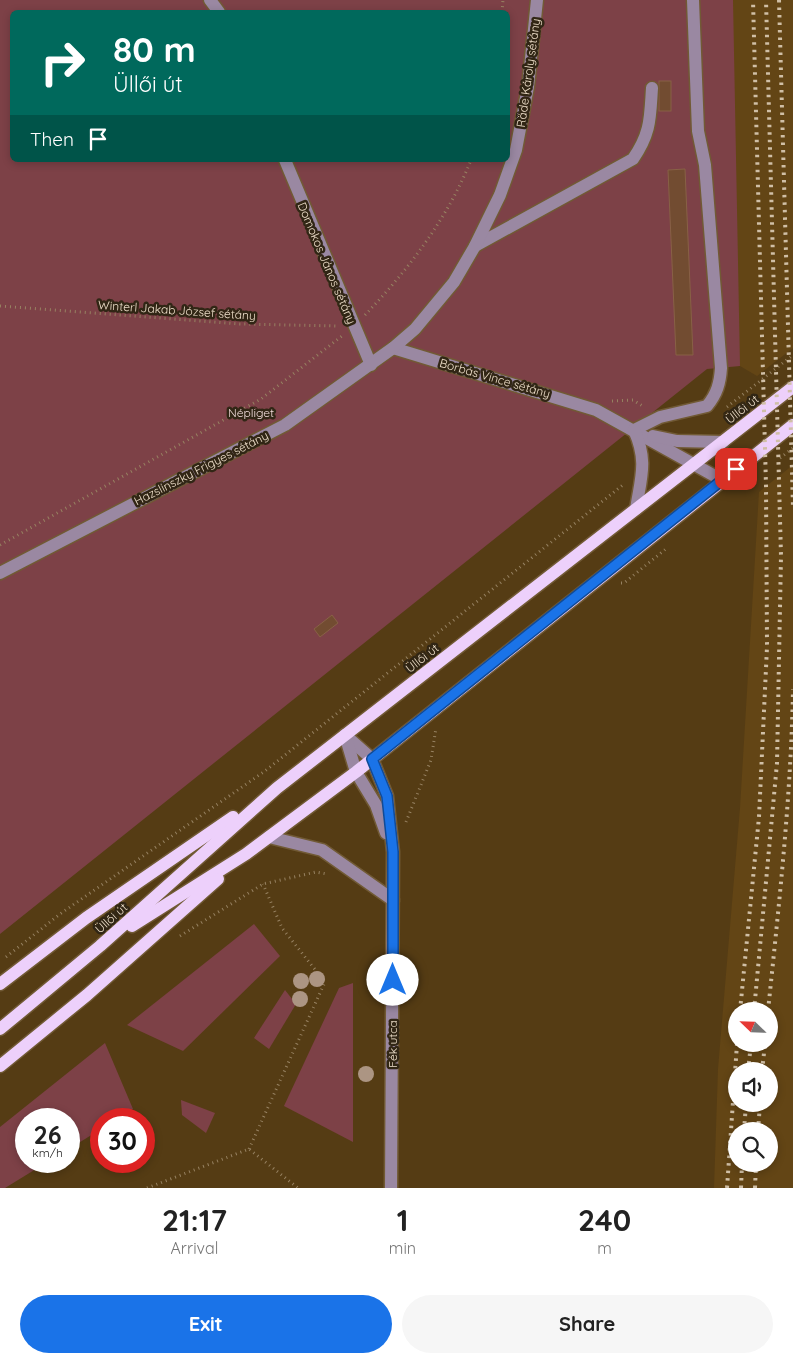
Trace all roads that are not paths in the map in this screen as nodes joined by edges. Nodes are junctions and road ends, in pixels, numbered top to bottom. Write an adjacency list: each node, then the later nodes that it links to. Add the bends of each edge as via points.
1 (537, 0): 5 (street, Räde Károly sétány, via 528,87 516,150 500,195)
2 (693, 0): 10 (street, via 698,131 706,165 720,383 707,406 660,417)
3 (652, 88): 5 (street, via 650,126 645,142 633,159)
4 (286, 162): 7 (street, Domokos János sétány)
5 (475, 246): 6 (street, Räde Károly sétány, via 454,282 432,310)
6 (394, 348): 7 (street, Hazslinszky Frigyes sétány); 10 (street, Borbás Vince sétány, via 596,410)
7 (371, 365): 15 (street, Hazslinszky Frigyes sétány, via 285,424)
8 (793, 387): 11 (main road, Üllői út)
9 (793, 425): 13 (main road, Üllői út)
10 (634, 430): 11 (street, via 677,441); 12 (street); 14 (street, via 642,448 643,466)
11 (722, 442): 12 (main road, Üllői út)
12 (693, 464): 13 (street); 14 (main road, Üllői út)
13 (722, 480): 17 (main road, Üllői út)
14 (636, 509): 16 (main road, Üllői út)
15 (0, 573)
16 (345, 735): 17 (street, Fék utca); 18 (street, Fék utca); 19 (main road, Üllői út)
17 (372, 759): 18 (main road, Üllői út); 21 (street, Fék utca, via 387,796)
18 (356, 772): 20 (main road, Üllői út); 21 (street, Fék utca, via 376,805)
19 (277, 788): 24 (main road, Üllői út); 25 (main road, via 86,918)
20 (269, 837): 22 (main road, Üllői út); 23 (street, via 322,850)
21 (393, 852): 23 (street, Fék utca)
22 (246, 854): 24 (main road, Üllői út); 27 (main road, via 87,995)
23 (393, 900): 28 (street, Fék utca)
24 (100, 946): 26 (main road)
25 (0, 984)
26 (0, 1029)
27 (0, 1066)
28 (391, 1188)

